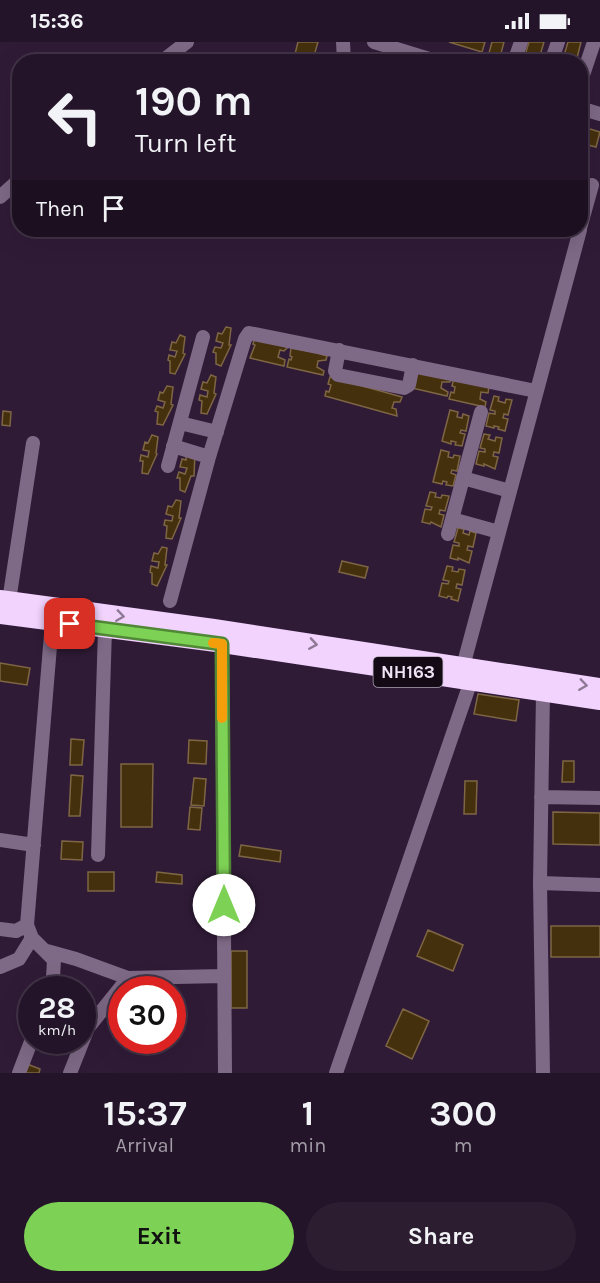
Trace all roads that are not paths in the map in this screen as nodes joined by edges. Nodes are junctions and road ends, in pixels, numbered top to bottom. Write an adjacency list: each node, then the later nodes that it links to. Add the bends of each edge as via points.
1 (187, 42): 4 (street)
2 (374, 42): 5 (street)
3 (594, 42): 6 (street)
4 (171, 54)
5 (413, 54)
6 (588, 60)
7 (12, 186): 8 (street)
8 (0, 197)
9 (578, 237): 13 (street)
10 (203, 337): 15 (street)
11 (339, 350): 12 (street); 12 (street, via 336,374 380,383 406,387); 16 (street, via 249,333)
12 (413, 365): 13 (street)
13 (536, 391): 22 (street)
14 (481, 412): 21 (street)
15 (180, 423): 16 (street); 18 (street)
16 (217, 432): 19 (street)
17 (33, 443): 27 (street)
18 (173, 446): 19 (street); 20 (street)
19 (209, 457): 26 (street)
20 (168, 466)
21 (463, 478): 22 (street); 23 (street)
22 (510, 491): 24 (street)
23 (452, 519): 24 (street); 25 (street)
24 (499, 532): 31 (street)
25 (448, 534)
26 (170, 601)
27 (3, 605): 28 (highway, NH163); 31 (highway, NH163, one-way to 31, via 214,628)
28 (52, 622): 29 (highway, NH163); 38 (street)
29 (105, 628): 30 (highway, NH163); 39 (street)
30 (222, 644): 31 (highway, NH163); 48 (street)
31 (467, 675): 32 (highway, NH163, one-way to 32); 33 (highway, NH163); 55 (street)
32 (600, 687)
33 (543, 693): 34 (highway, NH163); 35 (street)
34 (600, 701)
35 (541, 797): 36 (street); 40 (street)
36 (600, 798)
37 (0, 840): 38 (street)
38 (34, 845): 43 (street)
39 (98, 855)
40 (540, 883): 41 (street); 56 (street)
41 (600, 885)
42 (0, 929): 43 (street)
43 (30, 932): 44 (street); 45 (street, via 18,958)
44 (47, 951): 46 (street, via 54,960); 47 (street)
45 (0, 967)
46 (53, 976)
47 (123, 976)
48 (224, 976): 49 (street); 54 (street)
49 (186, 977)
50 (108, 1003): 53 (street, via 88,1028)
51 (26, 1054): 52 (street)
52 (19, 1073)
53 (70, 1073)
54 (225, 1073)
55 (336, 1073)
56 (543, 1073)

